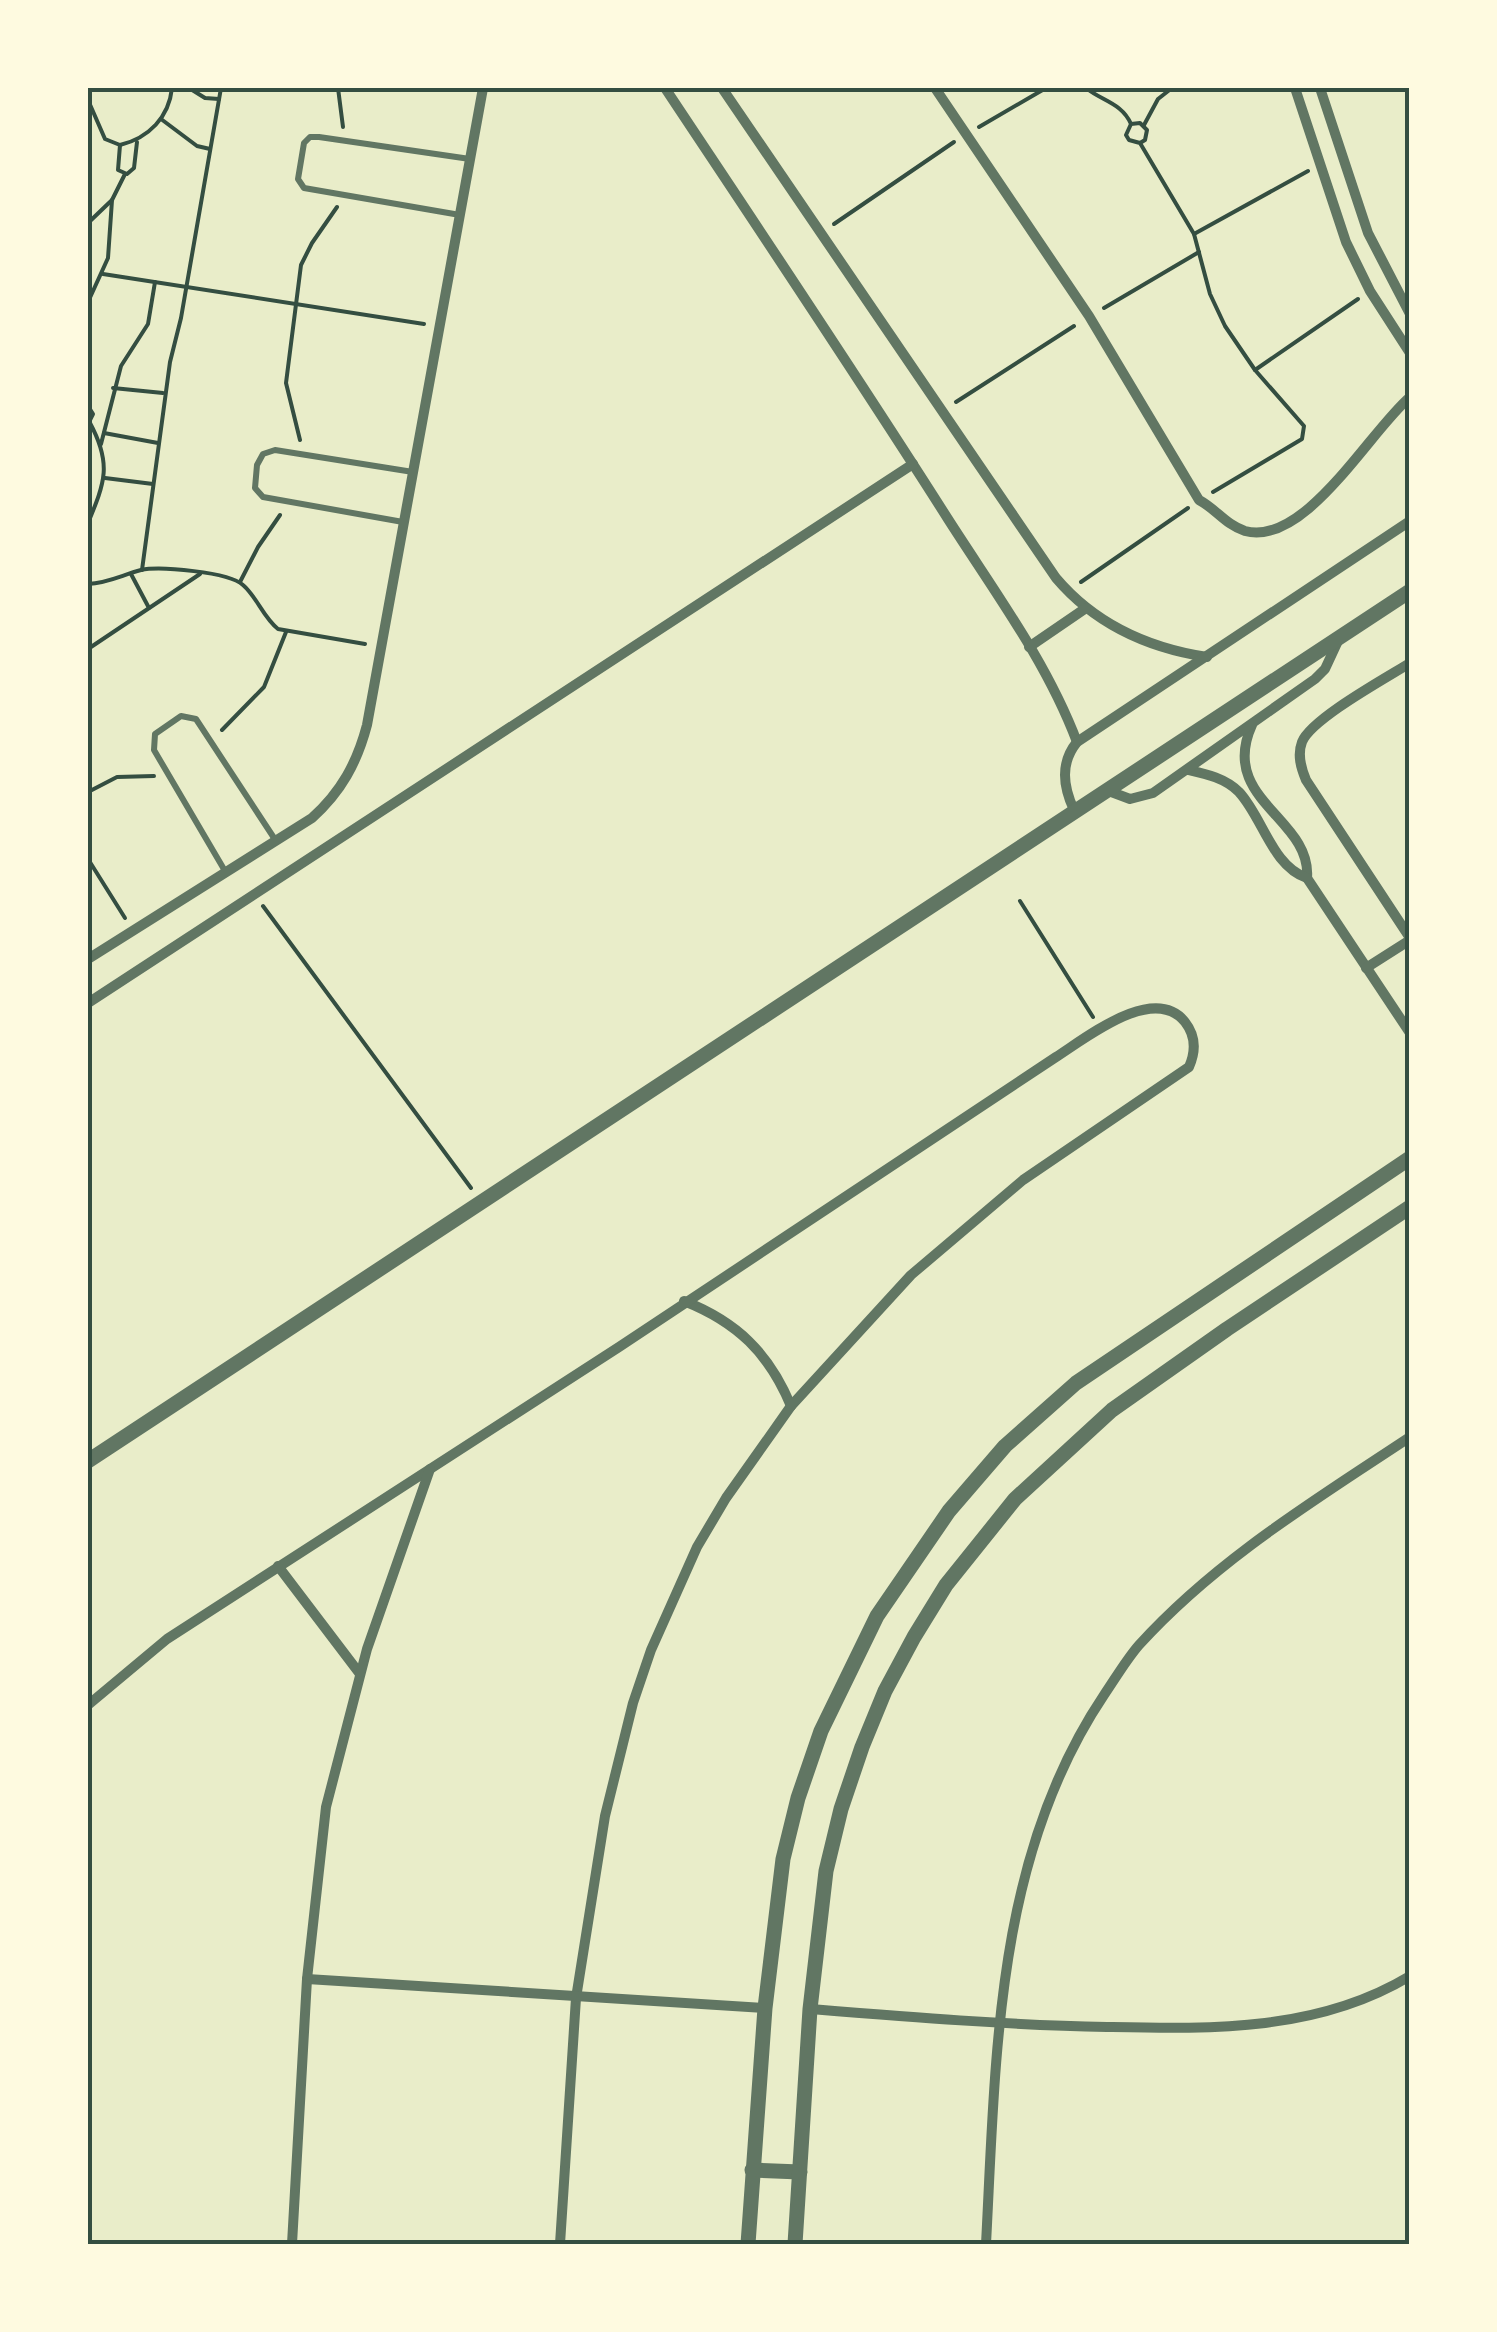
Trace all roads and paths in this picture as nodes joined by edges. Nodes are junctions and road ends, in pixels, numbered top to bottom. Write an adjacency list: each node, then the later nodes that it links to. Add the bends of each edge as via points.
1 (172, 88): 16 (path)
2 (188, 88): 14 (path)
3 (221, 88): 14 (path)
4 (338, 88): 21 (path)
5 (483, 88): 25 (street)
6 (665, 88): 62 (street)
7 (722, 88): 33 (street)
8 (934, 88): 19 (street)
9 (1046, 88): 19 (path)
10 (1086, 88): 17 (path, via 1120,106)
11 (1172, 88): 18 (path)
12 (1295, 88): 26 (street)
13 (1320, 88): 34 (street)
14 (219, 99): 24 (path)
15 (88, 100): 23 (path, via 105,139)
16 (161, 119): 20 (path); 24 (path)
17 (1131, 124): 18 (path); 22 (path, via 1126,135)
18 (1144, 125): 22 (path, via 1147,135)
19 (966, 134): 33 (path); 46 (street)
20 (137, 140): 23 (path); 27 (path, via 134,168)
21 (344, 141): 25 (lane); 28 (lane, via 310,137 298,179 304,188)
22 (1140, 143): 35 (path)
23 (120, 145): 27 (path, via 118,170)
24 (210, 148): 40 (path)
25 (470, 158): 31 (street)
26 (1318, 166): 35 (path); 36 (street)
27 (125, 174): 29 (path)
28 (345, 195): 31 (lane); 44 (path, via 306,254)
29 (112, 200): 30 (path); 38 (path)
30 (90, 214): 32 (path)
31 (460, 215): 47 (street)
32 (88, 223)
33 (822, 232): 54 (street)
34 (1368, 232): 36 (street); 42 (street)
35 (1194, 234): 37 (path)
36 (1346, 242): 41 (street)
37 (1200, 251): 46 (path); 49 (path, via 1210,294)
38 (103, 274): 39 (path); 43 (path)
39 (155, 282): 40 (path); 50 (path, via 148,324)
40 (186, 287): 44 (path); 51 (path)
41 (1370, 290): 48 (street); 49 (path)
42 (1404, 295): 45 (street)
43 (88, 302)
44 (296, 304): 47 (path); 61 (path, via 286,384)
45 (1410, 314)
46 (1089, 316): 54 (path); 66 (street)
47 (439, 326): 63 (street)
48 (1410, 353)
49 (1255, 370): 66 (path, via 1304,434)
50 (113, 388): 51 (path); 58 (path)
51 (166, 393): 60 (path)
52 (1410, 397): 56 (street)
53 (88, 406): 57 (path)
54 (944, 410): 78 (street)
55 (1410, 410): 56 (street)
56 (1395, 413): 66 (street, via 1312,505 1277,530 1235,527)
57 (89, 423): 59 (path)
58 (104, 433): 59 (path); 60 (path)
59 (101, 444): 64 (path)
60 (159, 444): 65 (path)
61 (305, 455): 63 (lane); 67 (lane, via 269,450 257,464 258,493)
62 (913, 464): 84 (street); 102 (street)
63 (412, 472): 70 (street)
64 (105, 478): 65 (path); 68 (path)
65 (153, 484): 72 (path)
66 (1200, 500): 78 (path)
67 (288, 502): 70 (lane); 75 (path)
68 (90, 512): 71 (path)
69 (1410, 521): 86 (street)
70 (403, 522): 83 (street)
71 (88, 523)
72 (142, 570): 73 (path); 74 (path)
73 (131, 574): 76 (path); 79 (path)
74 (201, 574): 75 (path); 79 (path)
75 (240, 582): 81 (path, via 270,622)
76 (88, 584)
77 (1410, 590): 82 (street)
78 (1068, 591): 80 (street)
79 (149, 608): 85 (path)
80 (1086, 608): 84 (street); 86 (street, via 1142,641)
81 (286, 632): 83 (path); 89 (path, via 264,686)
82 (1339, 637): 88 (street, via 1315,680); 93 (street)
83 (381, 647): 98 (street, via 362,743 347,778 312,818)
84 (1029, 647): 90 (street)
85 (88, 649)
86 (1207, 657): 90 (street)
87 (1410, 662): 105 (street, via 1316,724 1299,756 1306,780)
88 (1254, 723): 91 (street); 96 (street, via 1247,774)
89 (210, 741): 92 (lane, via 186,715 155,734 154,750); 98 (lane)
90 (1077, 742): 95 (street, via 1065,765)
91 (1188, 770): 93 (street, via 1138,799); 97 (street, via 1230,785)
92 (170, 776): 94 (path, via 117,777); 100 (lane)
93 (1106, 790): 95 (street)
94 (88, 792)
95 (1074, 810): 112 (street)
96 (1284, 828): 97 (street); 101 (street, via 1303,851)
97 (1270, 839): 101 (street, via 1284,865)
98 (276, 841): 100 (street)
99 (88, 859): 104 (path)
100 (226, 872): 104 (street)
101 (1307, 878): 107 (street)
102 (255, 894): 108 (street); 112 (path)
103 (1020, 900): 109 (path)
104 (133, 930): 106 (street)
105 (1410, 939): 107 (street)
106 (88, 959)
107 (1366, 968): 110 (street)
108 (88, 1003)
109 (1101, 1029): 114 (street); 115 (street, via 1142,1009 1168,1010 1188,1025 1194,1054 1174,1080 1023,1180 958,1234)
110 (1410, 1033)
111 (1410, 1158): 125 (street, via 1076,1383 1005,1446 948,1511 878,1616 821,1730 784,1859)
112 (481, 1202): 117 (street)
113 (1410, 1207): 126 (street, via 1112,1410 1015,1499 974,1548 914,1637 862,1747 826,1871)
114 (684, 1300): 115 (street, via 714,1312 750,1340 779,1377); 118 (street)
115 (791, 1406): 124 (street, via 707,1531 651,1650 605,1816)
116 (1410, 1438): 127 (street, via 1254,1541 1137,1647 1089,1718 1049,1797 1023,1879)
117 (88, 1461)
118 (430, 1469): 119 (street); 120 (street)
119 (278, 1566): 120 (street); 121 (street)
120 (360, 1674): 123 (street, via 326,1807)
121 (88, 1704)
122 (1410, 1976): 127 (street, via 1354,2003 1262,2025)
123 (308, 1979): 124 (street); 130 (street)
124 (576, 1998): 125 (street); 131 (street)
125 (765, 2008): 128 (street)
126 (810, 2009): 127 (street); 129 (street)
127 (998, 2025): 134 (street)
128 (752, 2170): 129 (street); 132 (street)
129 (800, 2172): 133 (street)
130 (292, 2244)
131 (560, 2244)
132 (748, 2244)
133 (795, 2244)
134 (986, 2244)

